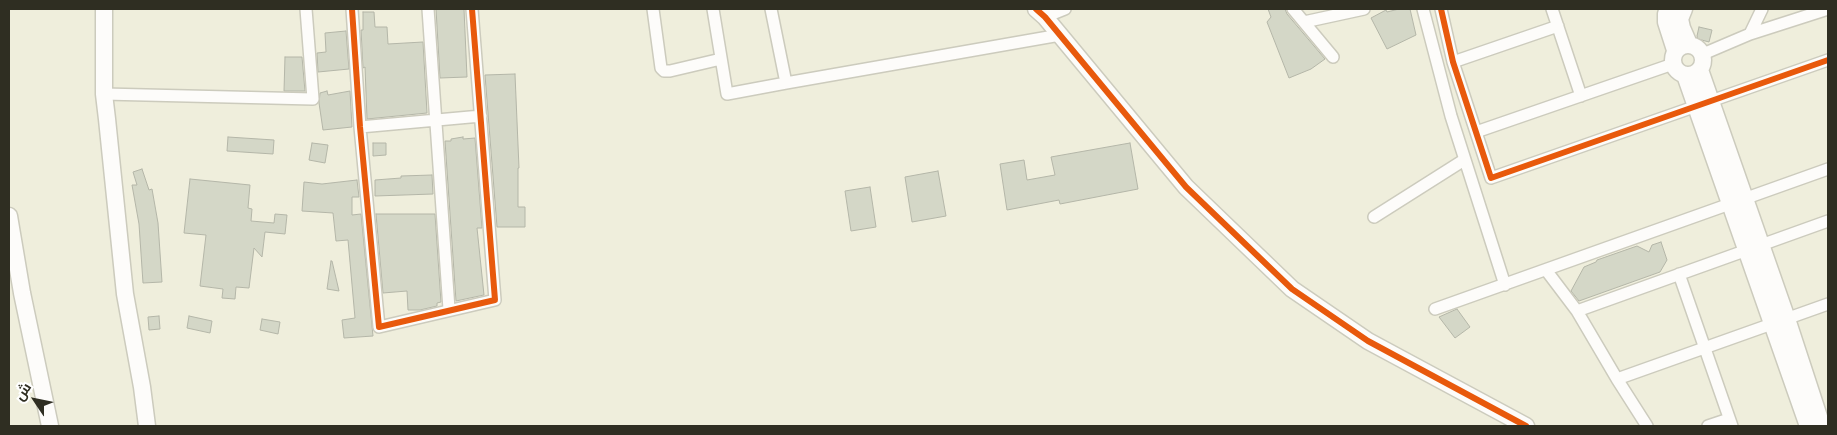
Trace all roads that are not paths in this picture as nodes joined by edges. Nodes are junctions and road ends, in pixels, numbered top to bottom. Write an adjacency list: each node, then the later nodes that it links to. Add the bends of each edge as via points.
1 (104, 9): 29 (street)
2 (306, 9): 29 (street, via 313,99)
3 (352, 9): 34 (street)
4 (428, 9): 33 (street)
5 (472, 9): 32 (street)
6 (653, 9): 24 (street, via 664,70)
7 (712, 9): 24 (street)
8 (771, 9): 28 (street)
9 (1065, 9): 18 (street)
10 (1293, 9): 19 (street)
11 (1364, 9): 19 (street)
12 (1423, 9): 36 (street)
13 (1441, 9): 27 (street)
14 (1552, 9): 20 (street)
15 (1762, 9): 21 (street)
16 (1828, 10): 21 (street)
17 (1670, 12): 25 (street, via 1682,28)
18 (1040, 13): 22 (street)
19 (1304, 22): 23 (street)
20 (1558, 26): 27 (street); 30 (street)
21 (1750, 34): 25 (street)
22 (1060, 35): 28 (street); 56 (street, via 1186,187 1292,289 1368,341)
23 (1333, 57)
24 (721, 59): 28 (street, via 727,94)
25 (1687, 60): 30 (street); 31 (street)
26 (1828, 60): 31 (street)
27 (1453, 62): 35 (street)
28 (786, 83)
29 (104, 94): 55 (street, via 125,294)
30 (1581, 96): 35 (street)
31 (1703, 104): 35 (street, via 1491,178); 38 (street)
32 (481, 116): 33 (street); 48 (street, via 495,300)
33 (435, 120): 34 (street); 48 (street)
34 (360, 127): 48 (street, via 379,327)
35 (1476, 132)
36 (1464, 160): 40 (street); 45 (street)
37 (1828, 169): 38 (street)
38 (1737, 201): 42 (street); 43 (street)
39 (9, 216): 54 (street)
40 (1374, 217)
41 (1828, 222): 42 (street)
42 (1754, 248): 44 (street); 50 (street)
43 (1546, 270): 45 (street); 49 (street)
44 (1679, 274): 49 (street); 51 (street)
45 (1505, 285): 47 (street)
46 (1828, 304): 50 (street)
47 (1435, 309)
48 (449, 310)
49 (1577, 310): 52 (street)
50 (1779, 321): 51 (street); 59 (street); 60 (street)
51 (1704, 348): 52 (street); 53 (street)
52 (1617, 379): 57 (street)
53 (1730, 423): 58 (street)
54 (50, 426)
55 (147, 426)
56 (1526, 426)
57 (1647, 426)
58 (1708, 426)
59 (1808, 426)
60 (1822, 426)

